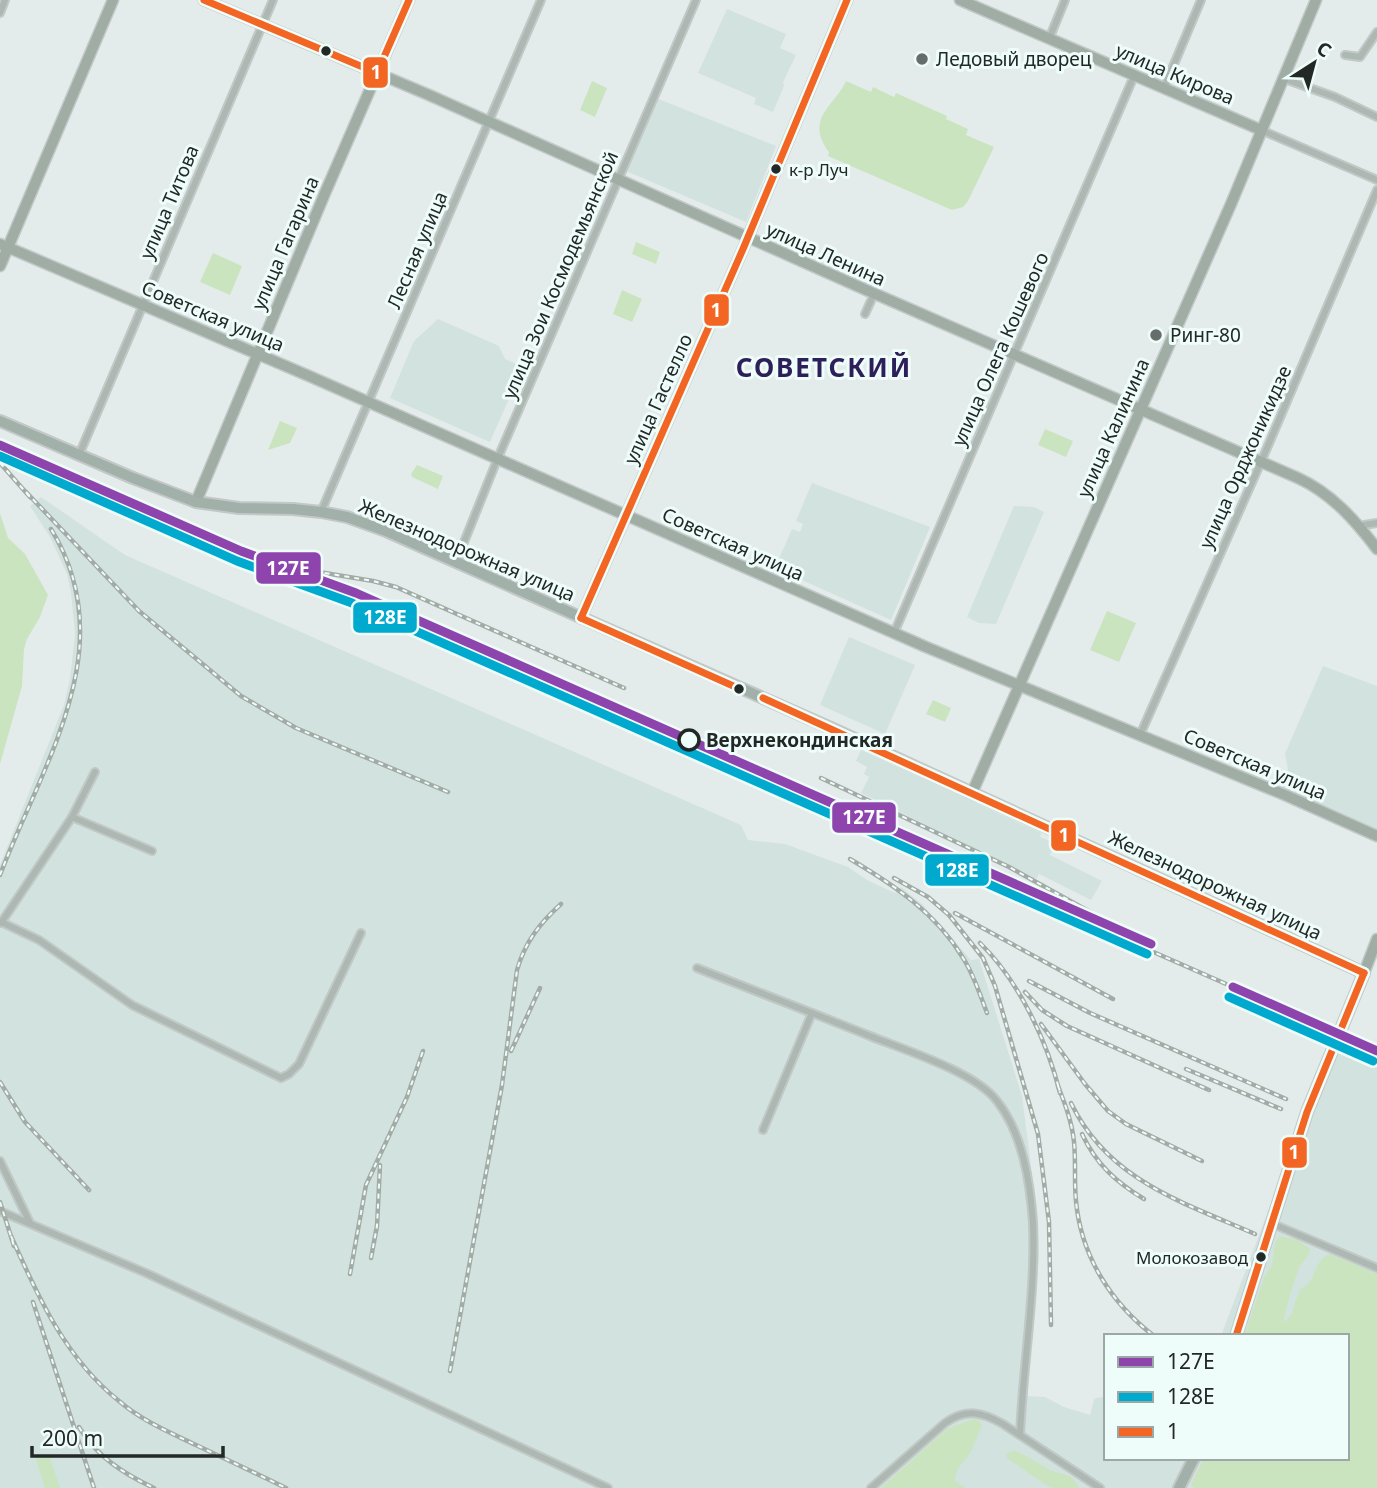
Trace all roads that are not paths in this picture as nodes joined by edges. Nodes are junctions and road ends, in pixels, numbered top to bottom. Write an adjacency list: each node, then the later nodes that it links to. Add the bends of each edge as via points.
1 (5, 0): 13 (street)
2 (113, 0): 29 (street)
3 (204, 0): 14 (street, улица Ленина)
4 (273, 0): 14 (street, улица Титова)
5 (409, 0): 18 (street, улица Гагарина)
6 (541, 0): 23 (street, Лесная улица)
7 (696, 0): 25 (street, улица Зои Космодемьянской)
8 (847, 0): 28 (street, улица Гастелло)
9 (960, 0): 16 (street, улица Кирова)
10 (1065, 0): 16 (street)
11 (1201, 0): 21 (street)
12 (1316, 0): 20 (street, улица Калинина)
13 (0, 13)
14 (262, 24): 18 (street, улица Ленина); 32 (street, улица Титова)
15 (1377, 32): 17 (street, via 1360,57)
16 (1049, 39): 19 (street, улица Кирова)
17 (1345, 55)
18 (377, 74): 23 (street, улица Ленина); 34 (street, улица Гагарина)
19 (1134, 76): 21 (street, улица Кирова); 35 (street, улица Олега Кошевого)
20 (1282, 79): 22 (street); 24 (street, улица Калинина)
21 (1164, 89): 24 (street, улица Кирова)
22 (1377, 117)
23 (488, 122): 25 (street, улица Ленина); 36 (street, Лесная улица)
24 (1261, 130): 26 (street, улица Кирова); 37 (street, улица Калинина)
25 (618, 180): 28 (street, улица Ленина); 40 (street, улица Зои Космодемьянской)
26 (1377, 180)
27 (1377, 190): 41 (street, улица Орджоникидзе)
28 (748, 238): 31 (street, улица Ленина); 44 (street, улица Гастелло)
29 (4, 246): 30 (street); 32 (street, Советская улица)
30 (0, 266)
31 (874, 294): 33 (street); 35 (street, улица Ленина)
32 (142, 305): 34 (street, Советская улица); 39 (street, улица Титова)
33 (865, 314)
34 (257, 353): 36 (street, Советская улица); 42 (street, улица Гагарина)
35 (1015, 355): 37 (street, улица Ленина); 50 (street, улица Олега Кошевого)
36 (369, 402): 40 (street, Советская улица); 43 (street, Лесная улица)
37 (1140, 409): 41 (street, улица Ленина); 51 (street, улица Калинина)
38 (0, 421): 39 (main road, Железнодорожная улица)
39 (79, 455): 42 (main road, Железнодорожная улица)
40 (497, 460): 44 (street, Советская улица); 48 (street, улица Зои Космодемьянской)
41 (1261, 462): 46 (street, улица Ленина, via 1322,491); 52 (street, улица Орджоникидзе)
42 (196, 502): 43 (main road, Железнодорожная улица)
43 (321, 512): 48 (main road, Железнодорожная улица, via 367,524)
44 (626, 515): 49 (street, улица Гастелло); 50 (street, Советская улица)
45 (1377, 523): 46 (street)
46 (1358, 526): 47 (street, улица Ленина)
47 (1377, 549)
48 (456, 562): 49 (main road, Железнодорожная улица)
49 (581, 618): 54 (main road, Железнодорожная улица)
50 (894, 634): 51 (street, Советская улица)
51 (1018, 686): 52 (street, Советская улица); 54 (street, улица Калинина)
52 (1140, 735): 56 (street, Советская улица)
53 (95, 772): 55 (street)
54 (972, 793): 62 (main road, Железнодорожная улица)
55 (72, 817): 57 (street); 58 (street)
56 (1377, 836)
57 (152, 851)
58 (1, 924): 59 (street, via 30,934 132,1005 281,1078 299,1064)
59 (361, 933)
60 (1377, 939): 62 (street)
61 (697, 968): 63 (street)
62 (1364, 973): 68 (main road, via 1307,1112)
63 (812, 1013): 64 (street); 71 (street, via 972,1080 992,1095 1008,1119 1027,1172 1033,1231)
64 (763, 1130)
65 (0, 1161): 67 (street)
66 (0, 1211): 67 (street)
67 (30, 1223): 73 (street)
68 (1273, 1224): 69 (street); 70 (main road)
69 (1377, 1268)
70 (1237, 1334)
71 (1020, 1435): 74 (street, via 987,1415 962,1413); 75 (street)
72 (1193, 1460): 76 (main road)
73 (608, 1488)
74 (871, 1488)
75 (1100, 1488)
76 (1179, 1488)

